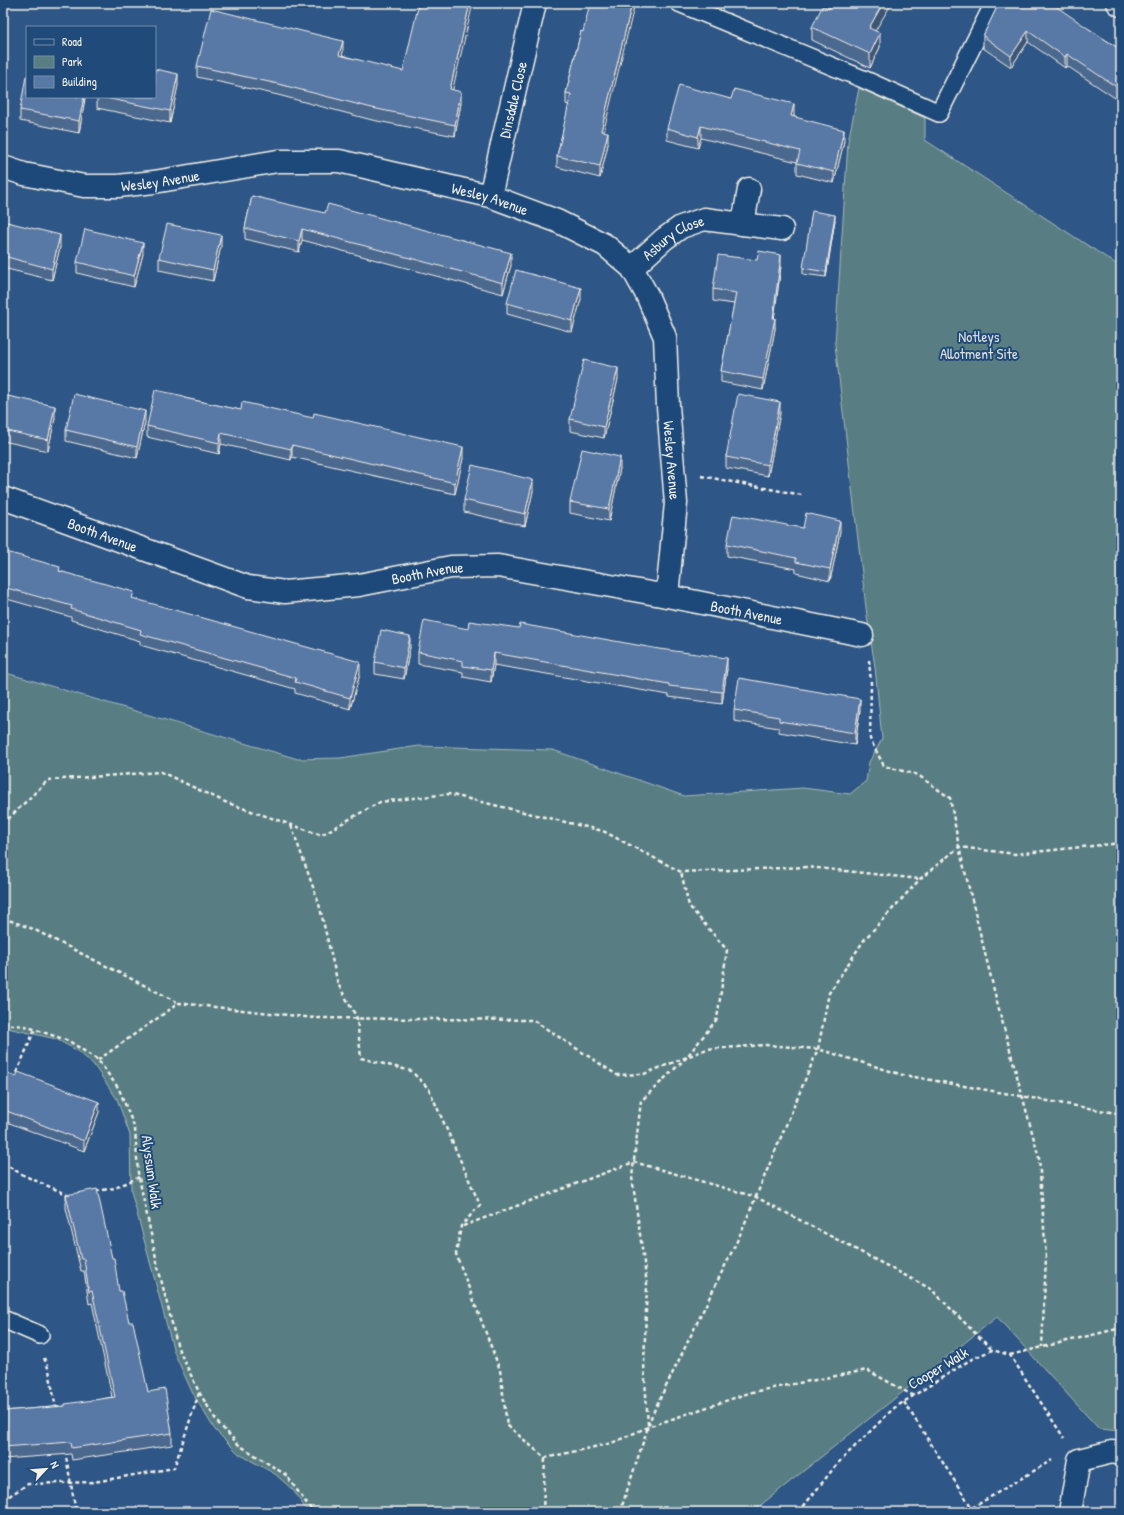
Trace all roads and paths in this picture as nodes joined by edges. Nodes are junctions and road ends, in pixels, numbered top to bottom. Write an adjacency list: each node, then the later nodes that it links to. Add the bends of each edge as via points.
1 (535, 3): 8 (street, Dinsdale Close)
2 (679, 3): 3 (lane, via 939,113)
3 (994, 3)
4 (1118, 3): 5 (street)
5 (1121, 5)
6 (3, 166): 8 (street, Wesley Avenue, via 24,174 84,186 118,186 278,161 339,161)
7 (749, 189): 9 (street)
8 (490, 196): 11 (street, Wesley Avenue, via 557,221 605,245)
9 (743, 224): 10 (street, Asbury Close); 11 (street, Asbury Close, via 704,219 681,227)
10 (782, 229)
11 (632, 268): 12 (street, Wesley Avenue, via 665,337)
12 (674, 471): 13 (path); 15 (street, Wesley Avenue, via 676,502)
13 (802, 495)
14 (3, 498): 15 (street, Booth Avenue, via 248,586 278,591 359,585 451,567 498,566)
15 (667, 596): 16 (street, Booth Avenue)
16 (862, 634)
17 (869, 658): 21 (path, via 870,738 884,766 918,775 950,798)
18 (3, 824): 19 (path, via 48,780 161,772 225,802)
19 (291, 825): 22 (path, via 321,835 380,802 448,794 603,831); 26 (path, via 319,904 338,984)
20 (1121, 843): 21 (path, via 1015,854)
21 (959, 847): 23 (path); 33 (path)
22 (681, 872): 23 (path, via 808,867); 30 (path, via 689,906 727,950 717,1019)
23 (920, 879): 29 (path, via 864,940 829,993)
24 (3, 918): 25 (path, via 33,929)
25 (179, 1003): 26 (path, via 315,1018); 31 (path)
26 (357, 1018): 30 (path, via 533,1020 617,1075 644,1074); 41 (path, via 361,1058 411,1070 429,1089 480,1205)
27 (3, 1024): 28 (path, Alyssum Walk)
28 (35, 1029): 31 (path, Alyssum Walk, via 70,1040); 32 (path)
29 (818, 1049): 30 (path, via 765,1045 707,1049); 33 (path, via 903,1075); 40 (path)
30 (686, 1058): 35 (path, via 641,1101)
31 (98, 1060): 37 (path, Alyssum Walk, via 119,1089 135,1129)
32 (12, 1085)
33 (1023, 1097): 34 (path); 45 (path, via 1038,1158 1046,1257)
34 (1121, 1114)
35 (634, 1162): 40 (path); 41 (path); 52 (path, via 632,1177 647,1284 644,1364)
36 (3, 1163): 39 (path)
37 (139, 1177): 38 (path, via 115,1188); 48 (path, Alyssum Walk, via 178,1348)
38 (93, 1192)
39 (71, 1196)
40 (756, 1197): 46 (path, via 931,1289); 52 (path)
41 (461, 1226): 56 (path, via 456,1254 500,1370 508,1425)
42 (3, 1319): 44 (lane)
43 (1121, 1328): 45 (path)
44 (40, 1335): 51 (path)
45 (1042, 1347): 47 (path)
46 (992, 1350): 47 (path, Cooper Walk); 49 (path, Cooper Walk, via 970,1360)
47 (1010, 1356): 54 (path)
48 (199, 1392): 57 (path, via 174,1468 94,1482); 60 (path, Alyssum Walk, via 218,1423 239,1445 286,1475)
49 (914, 1396): 50 (path, Cooper Walk); 52 (path, via 867,1370 752,1392)
50 (904, 1402): 54 (path, via 972,1508); 63 (path, Cooper Walk, via 894,1408 837,1464)
51 (58, 1415)
52 (648, 1427): 56 (path, via 612,1443); 62 (path)
53 (64, 1445): 57 (path)
54 (1075, 1454): 55 (street); 64 (street)
55 (1121, 1454)
56 (545, 1458): 61 (path)
57 (71, 1483): 58 (path, via 28,1484); 59 (path)
58 (3, 1500)
59 (76, 1512)
60 (313, 1512)
61 (543, 1512)
62 (620, 1512)
63 (799, 1512)
64 (1070, 1512)

